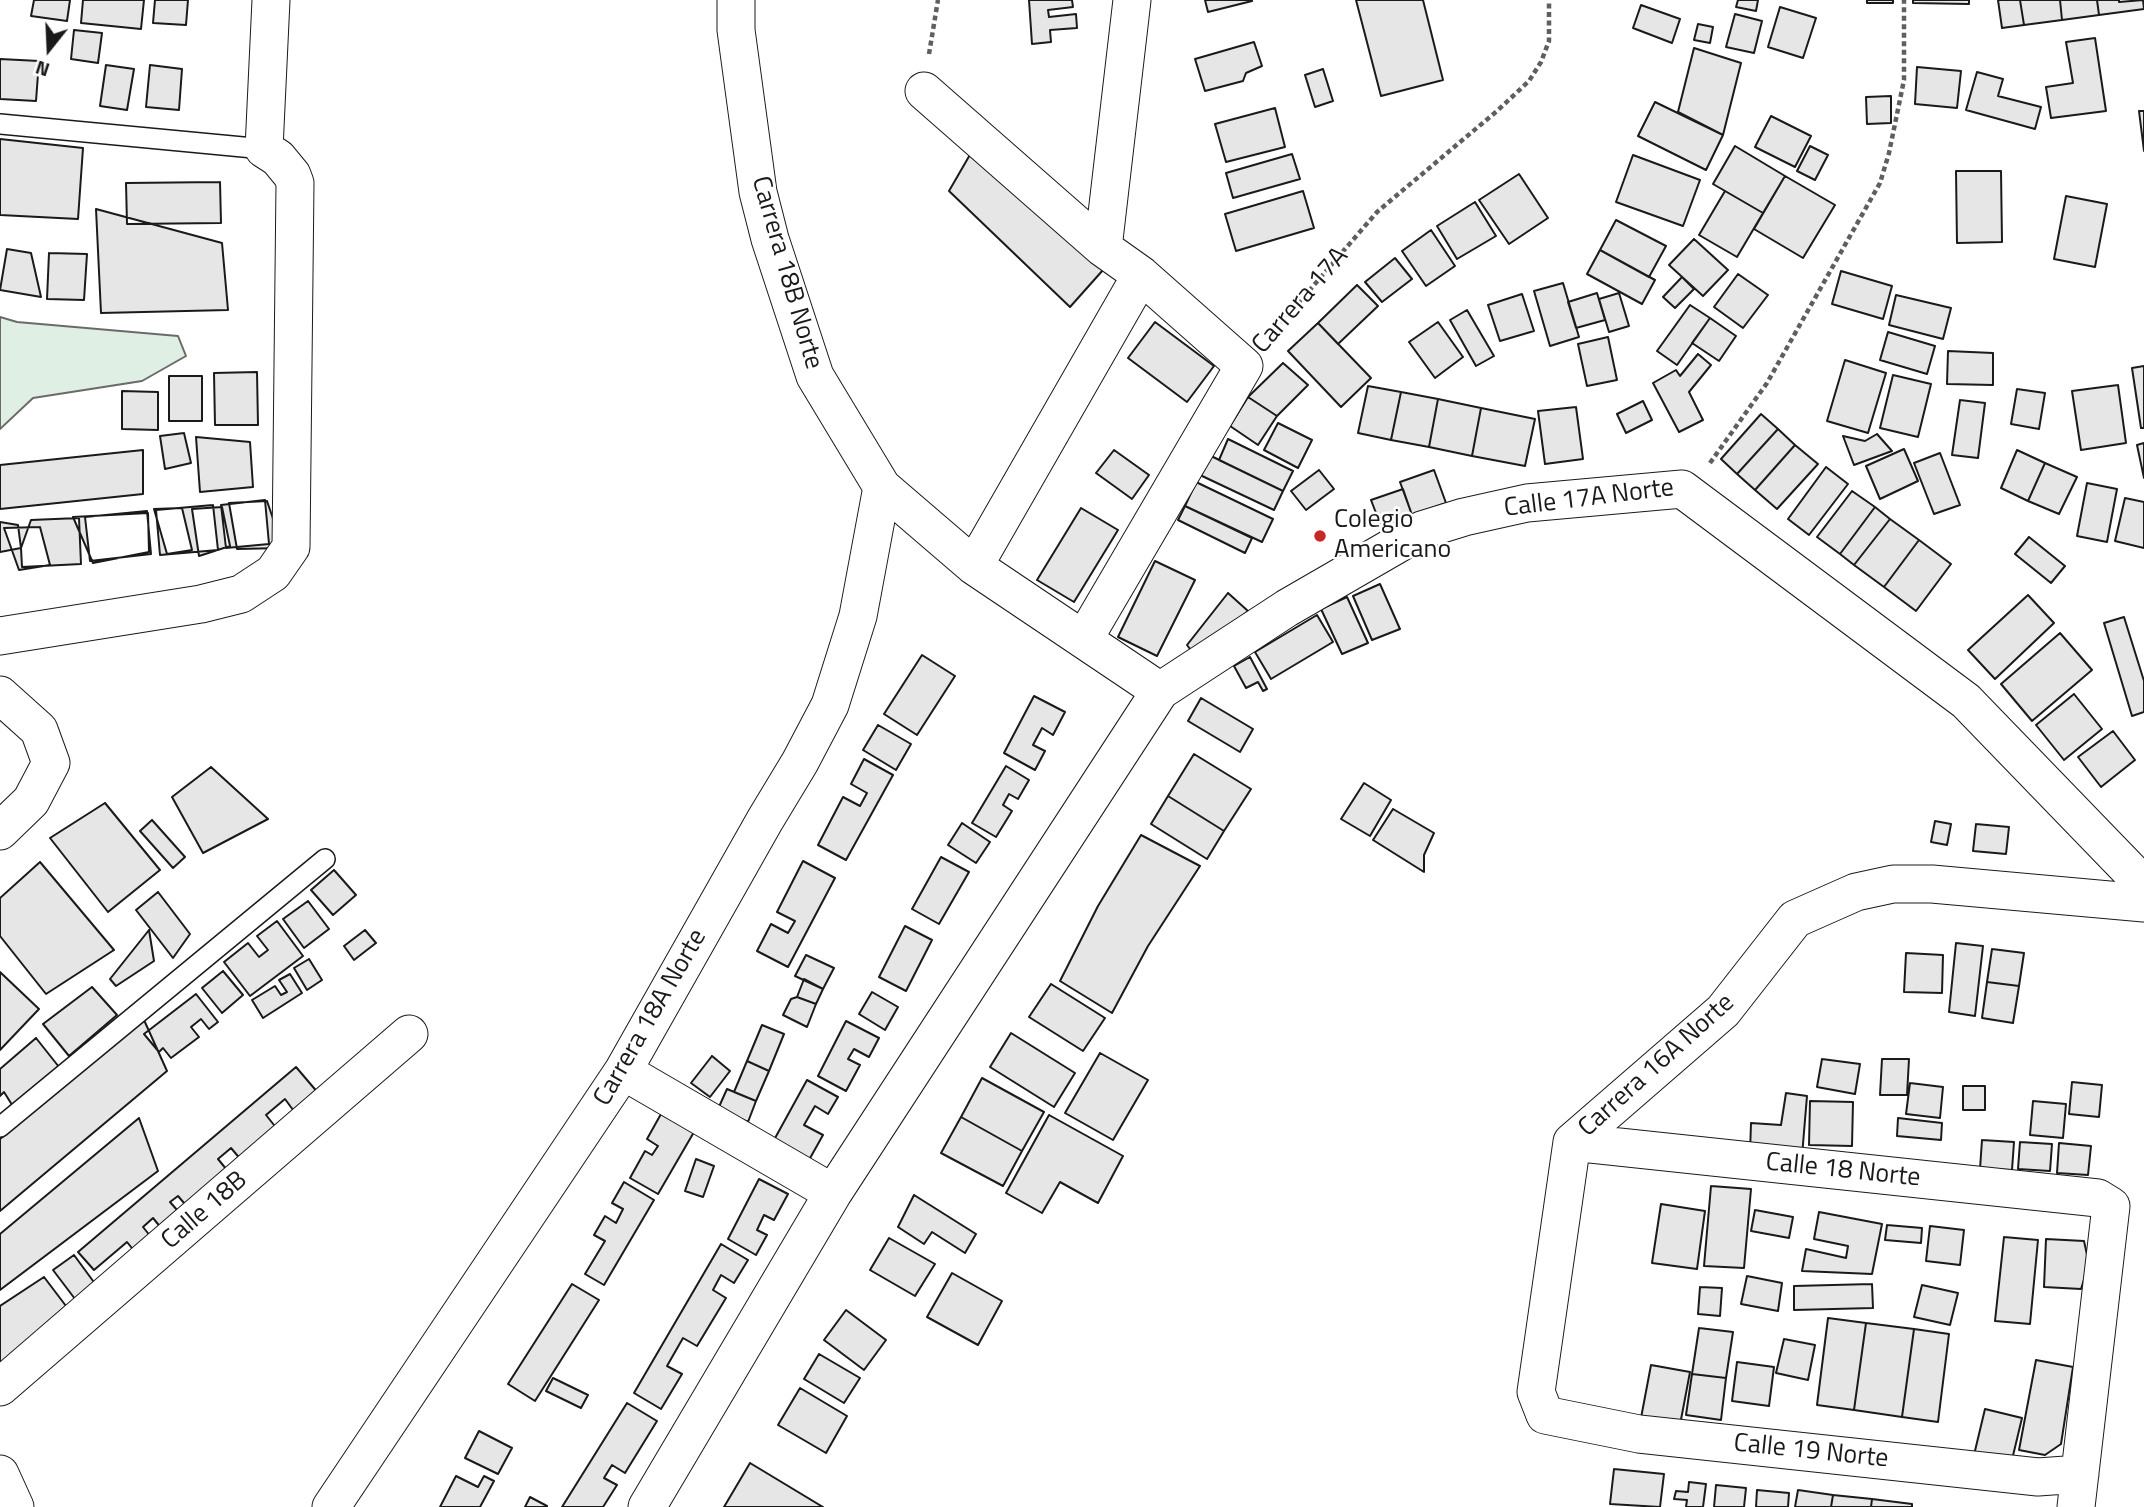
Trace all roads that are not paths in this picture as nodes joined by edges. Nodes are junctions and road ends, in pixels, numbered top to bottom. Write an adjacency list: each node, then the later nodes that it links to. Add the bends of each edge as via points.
1 (271, 0): 6 (street)
2 (736, 0): 9 (street, Carrera 18B Norte, via 758,192 770,239 815,376)
3 (1132, 0): 7 (street)
4 (924, 91): 7 (street)
5 (0, 124): 6 (lane)
6 (264, 149): 11 (street, via 278,158 295,183 291,547 273,573 241,594)
7 (1103, 248): 8 (street)
8 (1141, 275): 10 (street); 12 (street, Carrera 17A, via 1244,366)
9 (882, 487): 10 (street, Carrera 18B Norte); 20 (street, Carrera 18A Norte, via 858,616 830,705)
10 (974, 566): 12 (street, Carrera 18B Norte)
11 (0, 636)
12 (1084, 639): 13 (street, Carrera 18B Norte)
13 (1160, 691): 17 (street, Calle 17A Norte, via 1287,608 1422,530 1527,503 1682,489 1966,701); 23 (street)
14 (0, 695): 15 (street, via 39,730 51,763 31,801)
15 (0, 831)
16 (325, 859): 21 (lane)
17 (2144, 886)
18 (2144, 903): 22 (street, Carrera 16A Norte, via 1931,884 1893,884 1856,892 1795,919 1723,1011)
19 (410, 1034): 24 (street, Calle 18B)
20 (623, 1071): 23 (street); 29 (street, Carrera 18A Norte)
21 (0, 1127)
22 (1572, 1142): 25 (street, Carrera 16A Norte, via 1536,1392); 27 (street, Calle 18 Norte, via 2098,1198 2112,1206)
23 (833, 1193): 30 (street)
24 (0, 1387)
25 (1545, 1415): 27 (street, Calle 19 Norte, via 1639,1434 2038,1477)
26 (0, 1474): 28 (street)
27 (2078, 1490)
28 (15, 1507)
29 (331, 1507)
30 (647, 1507)

